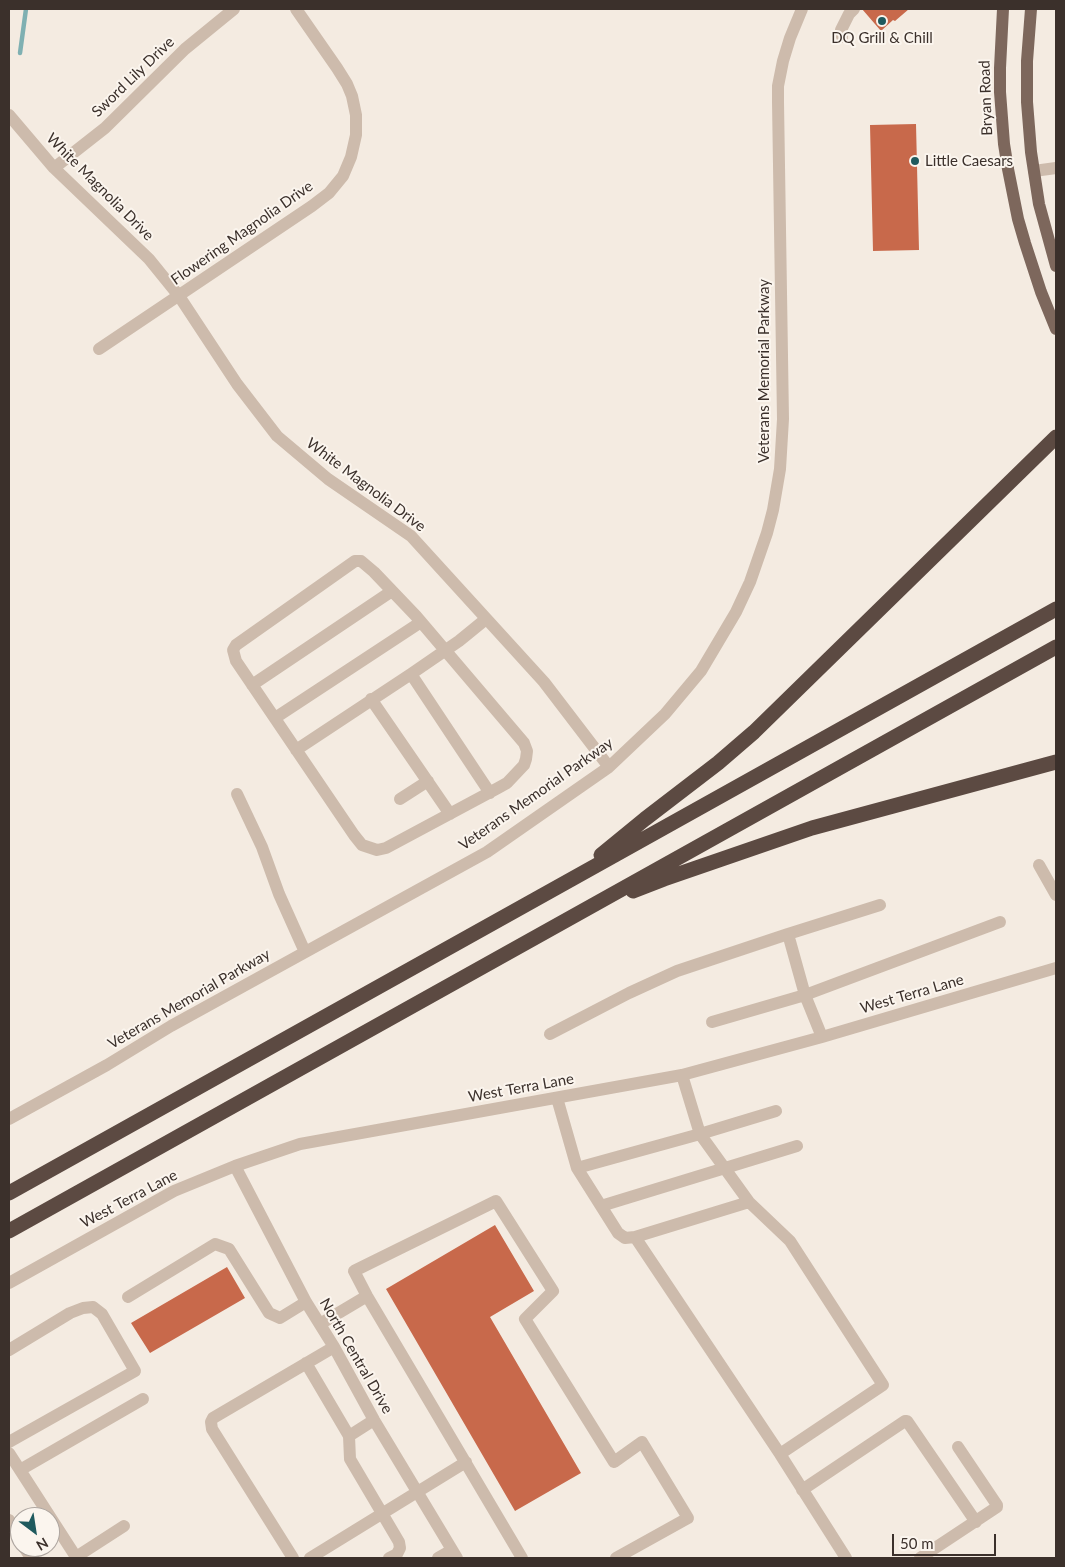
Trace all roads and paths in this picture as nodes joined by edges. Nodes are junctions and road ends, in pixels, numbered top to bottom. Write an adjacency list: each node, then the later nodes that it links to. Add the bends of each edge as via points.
1 (234, 9): 9 (street, Sword Lily Drive, via 185,49 105,128)
2 (296, 9): 13 (street, Flowering Magnolia Drive, via 337,68 352,96 356,136 351,156 342,176 318,202)
3 (802, 9): 29 (street, Veterans Memorial Parkway, via 778,86 783,418 780,469 769,525 740,604 719,642 665,714)
4 (854, 9): 7 (street, via 841,30)
5 (1004, 9): 14 (main road, Bryan Road, via 1000,92 1008,169 1025,243)
6 (1031, 9): 11 (main road, via 1027,102)
7 (842, 37)
8 (9, 115): 9 (street, White Magnolia Drive)
9 (54, 168): 13 (street, White Magnolia Drive, via 149,259)
10 (1056, 168): 11 (street)
11 (1034, 171): 12 (main road, via 1039,204)
12 (1056, 266)
13 (179, 296): 15 (street, Flowering Magnolia Drive); 19 (street, White Magnolia Drive, via 237,384 278,436 328,479 410,536)
14 (1056, 329)
15 (99, 349)
16 (1056, 437): 36 (highway, via 754,732)
17 (392, 591): 20 (street); 24 (street); 24 (street, via 361,561 354,562 236,645 233,650 236,661)
18 (1056, 609): 36 (highway)
19 (486, 619): 22 (street); 29 (street, White Magnolia Drive, via 544,682)
20 (421, 622): 22 (street); 26 (street)
21 (1056, 647): 39 (highway)
22 (446, 650): 23 (street); 31 (street, via 524,743 527,751 524,765 518,773)
23 (411, 674): 25 (street); 31 (street)
24 (252, 685): 26 (street)
25 (373, 702): 27 (street); 30 (street)
26 (275, 718): 27 (street)
27 (300, 747): 34 (street, via 362,845 377,850 386,848)
28 (1056, 762): 39 (highway, via 812,828 664,879)
29 (609, 767): 42 (street, Veterans Memorial Parkway, via 487,852)
30 (428, 782): 33 (street); 34 (street)
31 (490, 793): 34 (street)
32 (237, 794): 42 (street)
33 (400, 799)
34 (450, 814)
35 (1038, 865): 37 (street)
36 (572, 879): 57 (highway)
37 (1056, 895)
38 (880, 906): 41 (street)
39 (574, 915): 60 (highway)
40 (1000, 922): 44 (street)
41 (788, 934): 44 (street); 46 (street, via 678,971)
42 (305, 952): 51 (street, Veterans Memorial Parkway)
43 (1056, 968): 47 (street, West Terra Lane)
44 (805, 994): 45 (street); 47 (street)
45 (712, 1022)
46 (550, 1034)
47 (822, 1037): 48 (street, West Terra Lane)
48 (682, 1075): 49 (street, West Terra Lane); 52 (street)
49 (557, 1098): 54 (street, West Terra Lane, via 300,1144); 55 (street)
50 (776, 1111): 52 (street)
51 (9, 1119)
52 (700, 1134): 55 (street); 56 (street)
53 (797, 1146): 56 (street)
54 (235, 1166): 62 (street, West Terra Lane, via 174,1191); 65 (street, North Central Drive)
55 (577, 1168): 59 (street)
56 (724, 1168): 58 (street); 59 (street)
57 (9, 1193)
58 (749, 1202): 61 (street); 76 (street, via 790,1241 883,1385)
59 (601, 1206): 61 (street, via 618,1233 625,1238)
60 (9, 1231)
61 (635, 1237): 76 (street)
62 (9, 1282)
63 (367, 1296): 66 (street); 77 (street); 90 (street, via 354,1271 496,1201 553,1291 525,1319 614,1462 642,1442 688,1518)
64 (128, 1297): 65 (street, via 215,1244 229,1249 269,1313 280,1318)
65 (306, 1302): 66 (street, North Central Drive)
66 (320, 1324): 67 (street, North Central Drive)
67 (334, 1347): 69 (street); 71 (street, North Central Drive)
68 (9, 1350): 73 (street, via 70,1313 92,1308 102,1314 135,1370)
69 (306, 1364): 72 (street); 85 (street, via 211,1422 212,1429)
70 (143, 1399): 78 (street)
71 (374, 1420): 72 (street); 80 (street, North Central Drive)
72 (349, 1436): 81 (street, via 350,1460)
73 (9, 1442)
74 (958, 1447): 82 (street, via 997,1505 995,1510)
75 (9, 1453): 78 (street)
76 (780, 1454): 79 (street)
77 (466, 1462): 80 (street); 89 (street)
78 (20, 1470): 83 (street, via 76,1557)
79 (802, 1490): 82 (street, via 907,1421); 91 (street)
80 (417, 1491): 81 (street); 84 (street, North Central Drive)
81 (382, 1513): 86 (street); 87 (street, via 400,1548)
82 (976, 1522): 92 (street)
83 (124, 1526)
84 (455, 1554): 88 (street)
85 (293, 1558)
86 (310, 1558)
87 (389, 1558)
88 (438, 1558)
89 (522, 1558)
90 (616, 1558)
91 (846, 1558)
92 (920, 1558)

